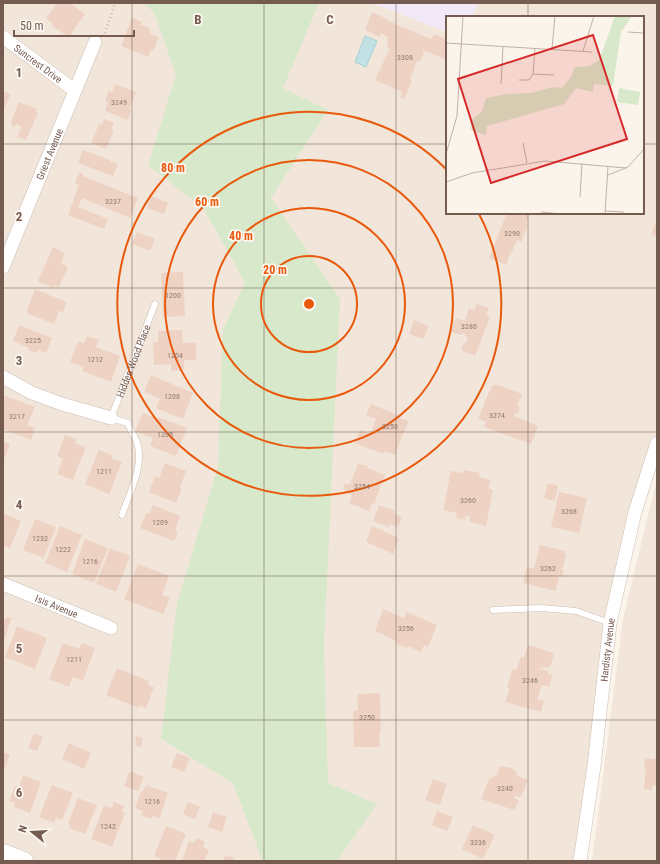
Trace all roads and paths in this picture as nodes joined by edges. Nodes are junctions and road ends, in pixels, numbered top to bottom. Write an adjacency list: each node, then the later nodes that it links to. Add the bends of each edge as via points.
1 (115, 3): 3 (path)
2 (3, 37): 4 (street, Suncrest Drive)
3 (99, 40): 4 (street, Griest Avenue)
4 (74, 90): 5 (street, Griest Avenue)
5 (3, 266)
6 (154, 304): 8 (lane, Hidden Wood Place)
7 (3, 377): 8 (street, via 32,393)
8 (111, 418): 10 (lane, via 128,423 138,444 136,474)
9 (657, 443): 13 (street, Hardisty Avenue, via 635,512)
10 (122, 515)
11 (3, 584): 14 (street, Isis Avenue)
12 (493, 610): 13 (lane, via 540,608 576,611)
13 (610, 623): 17 (street, Hardisty Avenue, via 594,766)
14 (111, 628)
15 (3, 853): 16 (street)
16 (24, 861)
17 (580, 861)

